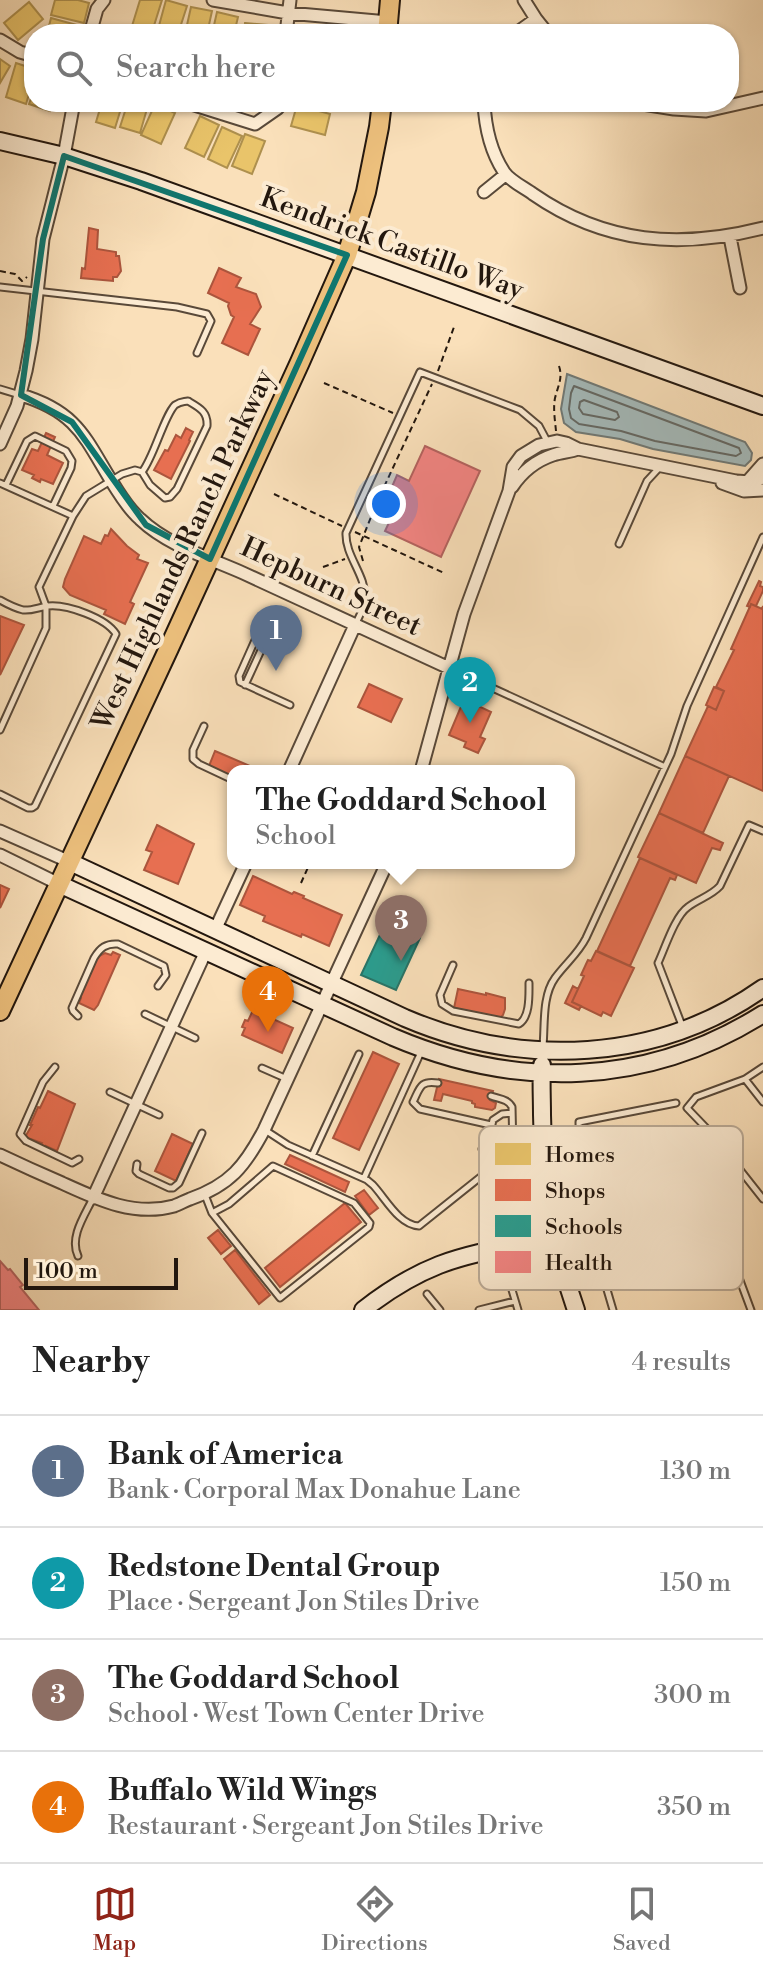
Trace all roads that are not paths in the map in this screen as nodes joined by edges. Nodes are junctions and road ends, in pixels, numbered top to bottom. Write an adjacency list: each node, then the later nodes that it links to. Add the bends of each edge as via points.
1 (104, 0): 8 (street)
2 (213, 0): 6 (street)
3 (290, 0): 6 (street)
4 (390, 0): 11 (main road)
5 (524, 0): 7 (street)
6 (288, 13): 9 (street); 10 (street)
7 (536, 19): 12 (street); 13 (street)
8 (93, 24)
9 (287, 24)
10 (361, 24)
11 (388, 24)
12 (529, 24)
13 (540, 24)
14 (0, 40): 15 (street)
15 (24, 53)
16 (763, 98): 17 (street)
17 (739, 103)
18 (72, 112): 24 (street)
19 (217, 112): 20 (street, via 255,124)
20 (272, 112)
21 (381, 112): 29 (main road, West Highlands Ranch Parkway)
22 (485, 112): 25 (street, via 488,135)
23 (0, 141): 24 (street, Kendrick Castillo Way)
24 (64, 156): 29 (street, Kendrick Castillo Way); 32 (street, via 43,239)
25 (505, 175): 26 (street); 28 (street, via 556,210 608,231 654,240)
26 (484, 192)
27 (763, 228): 28 (street)
28 (730, 237): 31 (street)
29 (347, 255): 36 (street, Kendrick Castillo Way); 54 (main road, West Highlands Ranch Parkway)
30 (0, 287): 32 (lane)
31 (740, 288)
32 (37, 292): 33 (lane, via 199,311 211,321); 35 (street)
33 (197, 353)
34 (0, 389): 35 (lane)
35 (21, 395): 38 (street); 45 (street, Hepburn Street, via 53,407 72,422)
36 (763, 406)
37 (552, 442): 39 (street); 49 (street, via 532,448 516,461); 57 (lane, via 524,412 420,372 347,529 346,543 366,596)
38 (0, 444)
39 (578, 449): 41 (street); 49 (street, via 537,462)
40 (763, 464): 46 (street)
41 (662, 466): 43 (street); 53 (lane, via 648,479)
42 (142, 472): 42 (lane, via 165,498 173,495 207,426 205,412 188,401 176,405); 45 (lane, via 131,470)
43 (692, 472): 46 (street); 48 (street, via 744,491)
44 (763, 478): 46 (street)
45 (111, 481): 51 (lane, via 86,496); 54 (street, Hepburn Street, via 146,525)
46 (748, 482)
47 (3, 484): 50 (lane); 50 (lane, via 35,436 66,451 72,461)
48 (763, 490)
49 (509, 491): 60 (street)
50 (53, 506): 51 (lane)
51 (73, 516): 56 (lane, via 39,587)
52 (763, 537): 67 (lane, via 689,700)
53 (619, 544)
54 (210, 559): 57 (street, Hepburn Street); 73 (main road, West Highlands Ranch Parkway)
55 (0, 600): 56 (lane, via 21,610)
56 (46, 606): 64 (lane, via 46,628); 69 (lane, via 80,612 116,634 37,804 28,808)
57 (355, 625): 60 (street, Hepburn Street); 65 (street)
58 (260, 629): 61 (lane, via 239,676)
59 (269, 633): 61 (lane)
60 (449, 668): 66 (street); 67 (lane)
61 (245, 685): 62 (lane)
62 (290, 705)
63 (204, 726): 68 (lane, via 193,759)
64 (0, 730)
65 (292, 765)
66 (423, 765)
67 (665, 767): 93 (lane, via 583,944 551,987)
68 (227, 777)
69 (0, 794)
70 (0, 831): 73 (street)
71 (763, 831): 90 (lane, via 749,825 720,886 679,916 658,963)
72 (0, 855): 76 (street)
73 (70, 862): 76 (main road, West Highlands Ranch Parkway); 77 (street)
74 (243, 869): 77 (street)
75 (384, 869): 81 (street)
76 (59, 884): 78 (street); 85 (main road, West Highlands Ranch Parkway)
77 (215, 930): 81 (street)
78 (206, 951): 84 (street); 89 (street)
79 (453, 965): 80 (lane, via 439,998 445,1007 510,1024 522,1023 526,1016)
80 (529, 983)
81 (331, 985): 84 (street); 93 (street, via 448,1035)
82 (158, 986): 88 (lane, via 166,975 164,966 111,943 94,958 72,1008)
83 (763, 988): 90 (street)
84 (322, 1005): 92 (street); 99 (street)
85 (0, 1011)
86 (145, 1014): 89 (lane)
87 (763, 1014): 98 (street, via 708,1043 646,1063)
88 (78, 1016)
89 (171, 1027): 91 (lane); 106 (street)
90 (683, 1029): 93 (street, via 608,1048)
91 (195, 1038)
92 (422, 1050): 98 (street); 121 (lane)
93 (543, 1051): 98 (street)
94 (359, 1054): 117 (lane)
95 (55, 1067): 118 (lane, via 20,1134 72,1163)
96 (763, 1067): 100 (lane)
97 (262, 1068): 99 (lane)
98 (541, 1073): 111 (street)
99 (288, 1079): 114 (street)
100 (745, 1079): 104 (lane); 113 (lane, via 696,1097 687,1108)
101 (438, 1083): 109 (lane, via 422,1085 413,1102 420,1109)
102 (110, 1092): 106 (lane)
103 (491, 1096): 107 (lane, via 510,1103)
104 (763, 1102)
105 (676, 1103): 112 (lane)
106 (136, 1104): 108 (lane); 124 (street)
107 (512, 1113): 109 (lane, via 496,1116); 110 (lane)
108 (159, 1115)
109 (491, 1125)
110 (513, 1126)
111 (542, 1126)
112 (579, 1126)
113 (704, 1126)
114 (264, 1130): 117 (lane); 123 (street, via 238,1170)
115 (202, 1133): 119 (lane, via 173,1188 139,1174)
116 (0, 1155): 124 (street)
117 (312, 1156): 121 (lane)
118 (79, 1159)
119 (137, 1164)
120 (743, 1174): 125 (lane)
121 (364, 1178): 122 (lane, via 408,1224 419,1226)
122 (479, 1179)
123 (205, 1195): 124 (street, via 158,1208 120,1207); 126 (lane)
124 (93, 1198): 128 (lane, via 75,1239)
125 (763, 1199)
126 (212, 1213): 126 (lane, via 280,1298 370,1223 354,1203 273,1166)
127 (479, 1254): 135 (street, via 403,1282)
128 (78, 1256)
129 (743, 1288): 141 (lane)
130 (512, 1290): 134 (lane)
131 (570, 1290): 139 (street)
132 (607, 1290): 140 (lane)
133 (427, 1294): 136 (lane)
134 (515, 1301): 137 (lane); 138 (lane)
135 (363, 1310)
136 (440, 1310)
137 (479, 1310)
138 (518, 1310)
139 (576, 1310)
140 (613, 1310)
141 (751, 1310)

